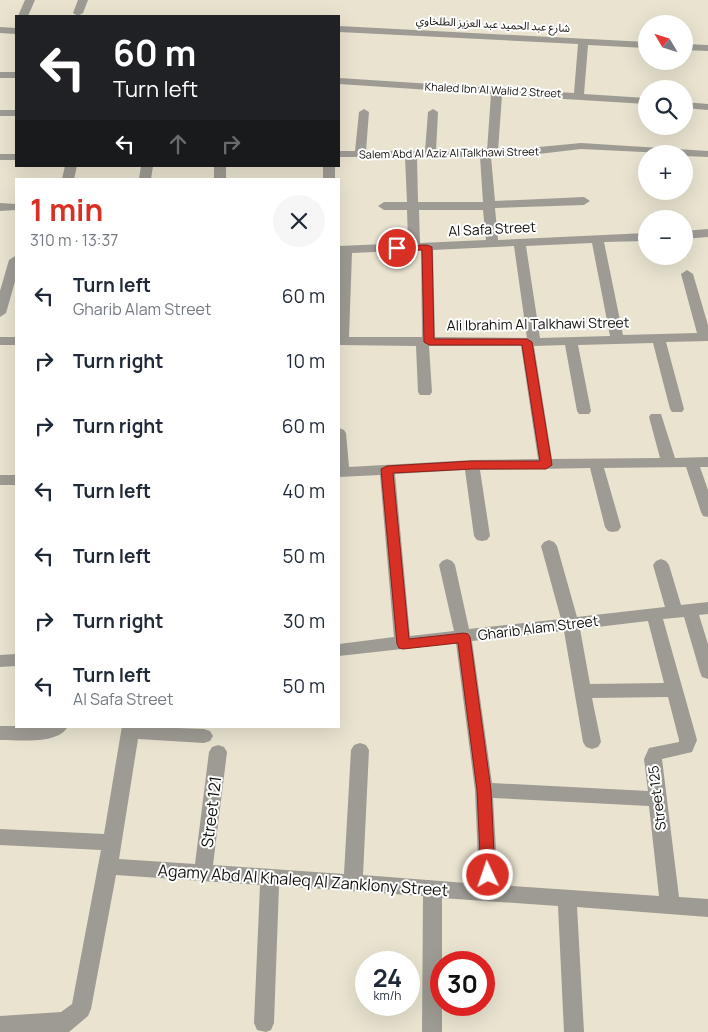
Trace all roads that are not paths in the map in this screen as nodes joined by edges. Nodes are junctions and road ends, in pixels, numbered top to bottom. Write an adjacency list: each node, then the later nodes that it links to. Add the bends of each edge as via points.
1 (30, 0): 4 (street)
2 (84, 0): 3 (street)
3 (78, 13)
4 (23, 15)
5 (340, 29): 8 (street, شارع عبد الحميد عبد العزيز الطلخاوي)
6 (0, 30): 7 (street)
7 (15, 31)
8 (583, 42): 9 (street, شارع عبد الحميد عبد العزيز الطلخاوي); 16 (street)
9 (638, 45)
10 (693, 47): 11 (street)
11 (708, 48)
12 (0, 75): 13 (street)
13 (15, 75)
14 (340, 81): 15 (street, Khaled Ibn Al Walid 2 Street)
15 (497, 90): 16 (street, Khaled Ibn Al Walid 2 Street); 28 (street)
16 (579, 95): 17 (street, Khaled Ibn Al Walid 2 Street)
17 (638, 100)
18 (693, 106): 19 (street)
19 (708, 107)
20 (364, 112): 25 (street)
21 (433, 112): 27 (street)
22 (0, 113): 23 (street)
23 (15, 113)
24 (340, 154): 25 (street, Salem Abd Al Aziz Al Talkhawi Street)
25 (360, 154): 26 (street, Salem Abd Al Aziz Al Talkhawi Street)
26 (411, 154): 27 (street, Salem Abd Al Aziz Al Talkhawi Street); 37 (street)
27 (430, 154): 28 (street, Salem Abd Al Aziz Al Talkhawi Street)
28 (489, 154): 29 (street, Salem Abd Al Aziz Al Talkhawi Street, via 541,152 580,146); 34 (street)
29 (708, 154)
30 (15, 157): 31 (street)
31 (0, 158)
32 (584, 201): 34 (street)
33 (384, 206): 37 (street)
34 (489, 206): 37 (street); 43 (street)
35 (0, 207): 36 (street)
36 (15, 207)
37 (413, 207): 44 (street)
38 (708, 233): 39 (street)
39 (693, 234)
40 (638, 237): 41 (street, Al Safa Street)
41 (597, 239): 42 (street, Al Safa Street); 52 (street)
42 (520, 243): 43 (street, Al Safa Street); 58 (street)
43 (492, 244): 44 (street, Al Safa Street)
44 (421, 248): 45 (street, Al Safa Street); 57 (street)
45 (342, 250): 56 (street)
46 (15, 260): 47 (street); 49 (street)
47 (0, 261)
48 (687, 274): 50 (street)
49 (0, 313)
50 (706, 337): 51 (street, Ali Ibrahim Al Talkhawi Street)
51 (658, 338): 52 (street, Ali Ibrahim Al Talkhawi Street); 60 (street)
52 (618, 340): 55 (street, Ali Ibrahim Al Talkhawi Street)
53 (0, 341): 54 (street)
54 (15, 341)
55 (571, 341): 58 (street, Ali Ibrahim Al Talkhawi Street); 61 (street)
56 (341, 342): 57 (street, Ali Ibrahim Al Talkhawi Street)
57 (426, 342): 58 (street, Ali Ibrahim Al Talkhawi Street); 59 (street)
58 (530, 342): 68 (street)
59 (425, 392)
60 (677, 409)
61 (584, 411)
62 (656, 417): 65 (street)
63 (691, 462): 64 (street); 65 (street); 73 (street)
64 (708, 462)
65 (669, 463): 66 (street)
66 (596, 464): 68 (street); 74 (street)
67 (472, 465): 68 (street); 69 (street); 75 (street)
68 (546, 465)
69 (387, 469): 70 (street); 84 (street)
70 (340, 472)
71 (0, 480): 72 (street)
72 (15, 480)
73 (708, 512)
74 (612, 527)
75 (482, 536)
76 (550, 546): 82 (street)
77 (446, 565): 83 (street)
78 (660, 565): 80 (street)
79 (708, 608): 80 (street, Gharib Alam Street)
80 (683, 611): 81 (street, Gharib Alam Street); 88 (street)
81 (654, 615): 82 (street, Gharib Alam Street); 89 (street)
82 (571, 625): 83 (street, Gharib Alam Street); 90 (street)
83 (464, 637): 84 (street, Gharib Alam Street); 98 (street)
84 (403, 644): 85 (street, Gharib Alam Street)
85 (340, 650)
86 (15, 660): 87 (street)
87 (0, 661)
88 (708, 672)
89 (675, 690): 90 (street); 99 (street, Street 125, via 688,740 686,747 680,750 655,753)
90 (583, 691): 95 (street)
91 (57, 728): 93 (street, via 52,732)
92 (130, 729): 94 (street); 101 (street)
93 (0, 733)
94 (204, 736)
95 (592, 742)
96 (360, 750): 105 (street)
97 (218, 752): 103 (street, Street 121)
98 (484, 790): 99 (street); 107 (street)
99 (657, 799): 109 (street, Street 125)
100 (0, 837): 101 (street)
101 (111, 842): 102 (street)
102 (108, 866): 103 (street, Agamy Abd Al Khaleq Al Zanklony Street); 113 (street, via 80,1009)
103 (203, 872): 104 (street, Agamy Abd Al Khaleq Al Zanklony Street)
104 (270, 878): 105 (street, Agamy Abd Al Khaleq Al Zanklony Street); 111 (street)
105 (353, 883): 106 (street, Agamy Abd Al Khaleq Al Zanklony Street)
106 (433, 889): 107 (street, Agamy Abd Al Khaleq Al Zanklony Street); 114 (street)
107 (489, 892): 108 (street, Agamy Abd Al Khaleq Al Zanklony Street)
108 (567, 898): 109 (street, Agamy Abd Al Khaleq Al Zanklony Street); 115 (street)
109 (670, 905): 110 (street, Agamy Abd Al Khaleq Al Zanklony Street)
110 (708, 908)
111 (264, 1023)
112 (0, 1026): 113 (street)
113 (60, 1027)
114 (432, 1032)
115 (574, 1032)

